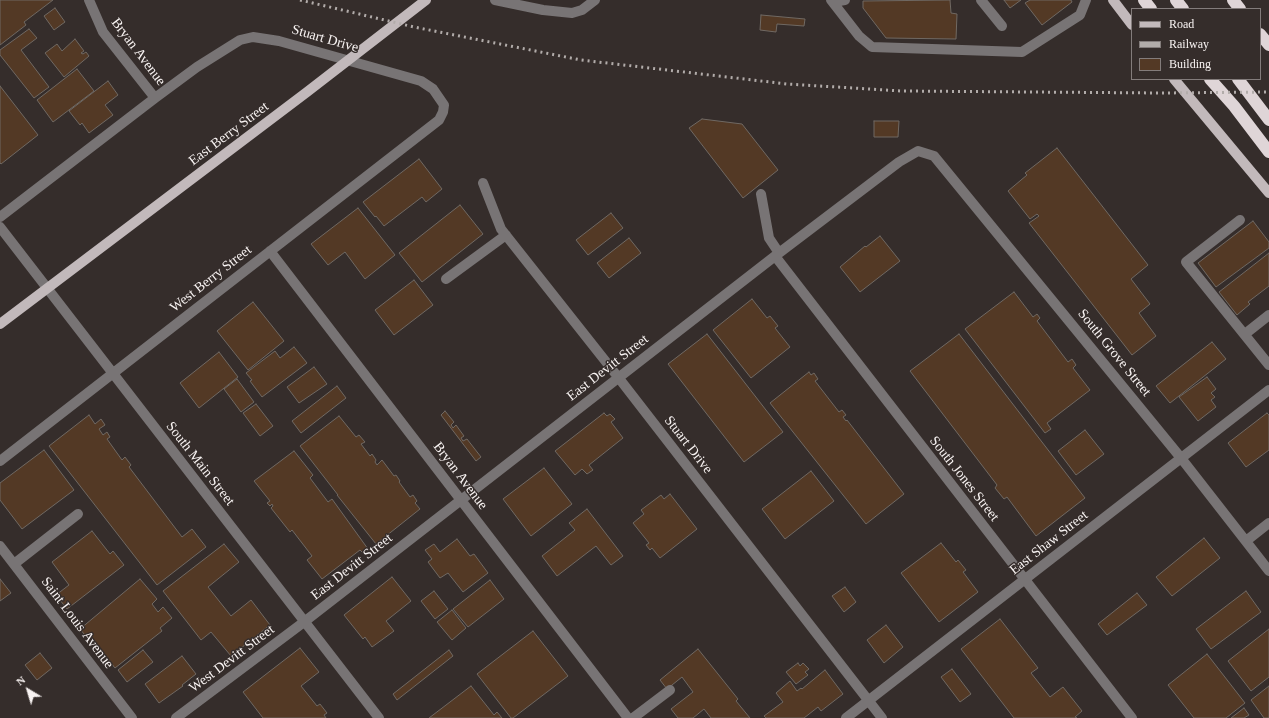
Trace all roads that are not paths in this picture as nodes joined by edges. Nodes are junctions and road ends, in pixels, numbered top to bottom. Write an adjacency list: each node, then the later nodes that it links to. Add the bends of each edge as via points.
1 (89, 0): 23 (street, Bryan Avenue, via 103,32)
2 (426, 0): 38 (main road, East Berry Street)
3 (495, 0): 4 (street, via 572,13 582,10)
4 (595, 0)
5 (845, 0): 12 (street)
6 (981, 0): 17 (street)
7 (1086, 0): 12 (street, via 1080,15 1022,52 872,47 859,36)
8 (1113, 0): 16 (main road)
9 (1144, 0): 13 (highway)
10 (1176, 0): 14 (highway)
11 (1233, 0): 15 (highway)
12 (832, 1)
13 (1150, 8)
14 (1182, 8)
15 (1239, 8)
16 (1131, 24)
17 (1002, 26)
18 (1261, 35): 19 (highway)
19 (1269, 45)
20 (1175, 80): 29 (main road)
21 (1211, 80): 26 (highway)
22 (1239, 80): 25 (highway)
23 (155, 98): 24 (street, Stuart Drive, via 240,40 253,37 280,41 422,81 433,89 444,105); 31 (street)
24 (439, 120): 35 (street, West Berry Street)
25 (1269, 120)
26 (1269, 152)
27 (934, 156): 36 (street, East Devitt Street, via 918,151 899,162); 46 (street, South Grove Street)
28 (483, 183): 34 (street, Stuart Drive, via 501,229)
29 (1269, 193)
30 (762, 194): 36 (street, South Jones Street, via 769,238)
31 (0, 217)
32 (1240, 220): 41 (street, via 1186,262)
33 (0, 227): 38 (street, South Main Street)
34 (506, 235): 37 (street); 44 (street, Stuart Drive)
35 (270, 251): 43 (street, West Berry Street); 48 (street, Bryan Avenue)
36 (777, 255): 44 (street, East Devitt Street); 55 (street, South Jones Street)
37 (446, 279)
38 (47, 288): 40 (main road); 43 (street, South Main Street)
39 (1269, 315): 41 (street)
40 (0, 324)
41 (1245, 334): 42 (street)
42 (1269, 365)
43 (113, 373): 47 (street, West Berry Street); 56 (street, South Main Street)
44 (618, 377): 48 (street, East Devitt Street); 58 (street, Stuart Drive)
45 (1269, 390): 46 (street, East Shaw Street)
46 (1181, 458): 51 (street, South Grove Street); 55 (street, East Shaw Street)
47 (0, 461)
48 (461, 500): 56 (street, East Devitt Street); 62 (street, Bryan Avenue)
49 (78, 514): 53 (street)
50 (1269, 523): 51 (street)
51 (1246, 541): 54 (street, South Grove Street)
52 (0, 546): 53 (street, Saint Louis Avenue)
53 (14, 564): 59 (street, Saint Louis Avenue)
54 (1269, 571)
55 (1024, 579): 58 (street, East Shaw Street); 66 (street, South Jones Street)
56 (304, 622): 60 (street, West Devitt Street); 61 (street, South Main Street)
57 (670, 690): 63 (street)
58 (868, 701): 64 (street, East Shaw Street); 65 (street, Stuart Drive)
59 (132, 718)
60 (176, 718)
61 (379, 718)
62 (628, 718)
63 (634, 718)
64 (846, 718)
65 (882, 718)
66 (1132, 718)

